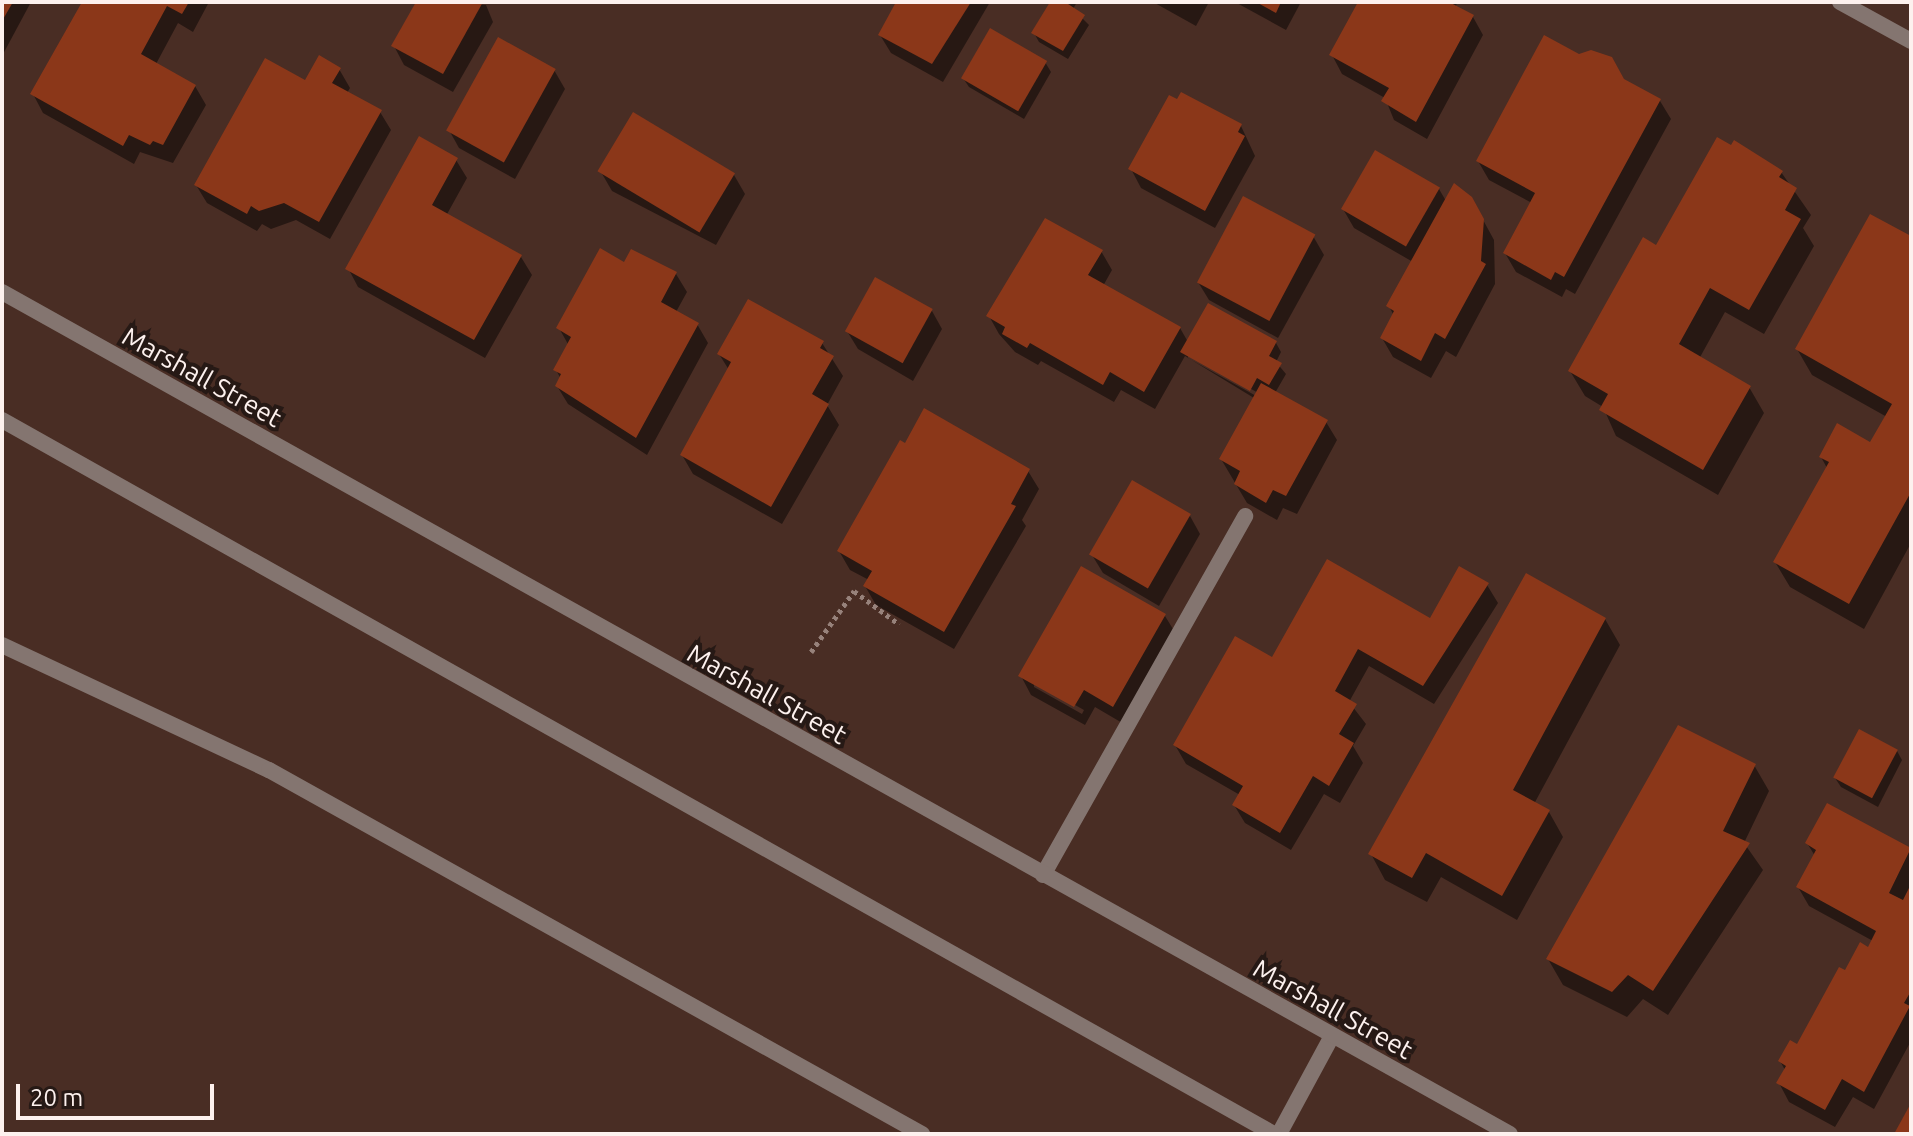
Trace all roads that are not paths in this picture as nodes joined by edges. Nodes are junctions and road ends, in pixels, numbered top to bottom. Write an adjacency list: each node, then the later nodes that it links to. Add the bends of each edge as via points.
1 (1840, 2): 2 (street)
2 (1911, 41)
3 (2, 292): 7 (street, Marshall Street)
4 (2, 420): 10 (street)
5 (1245, 516): 7 (street)
6 (2, 645): 9 (street, via 269,770)
7 (1043, 875): 8 (street, Marshall Street)
8 (1332, 1036): 10 (street); 11 (street, Marshall Street)
9 (922, 1134)
10 (1276, 1134)
11 (1510, 1134)

